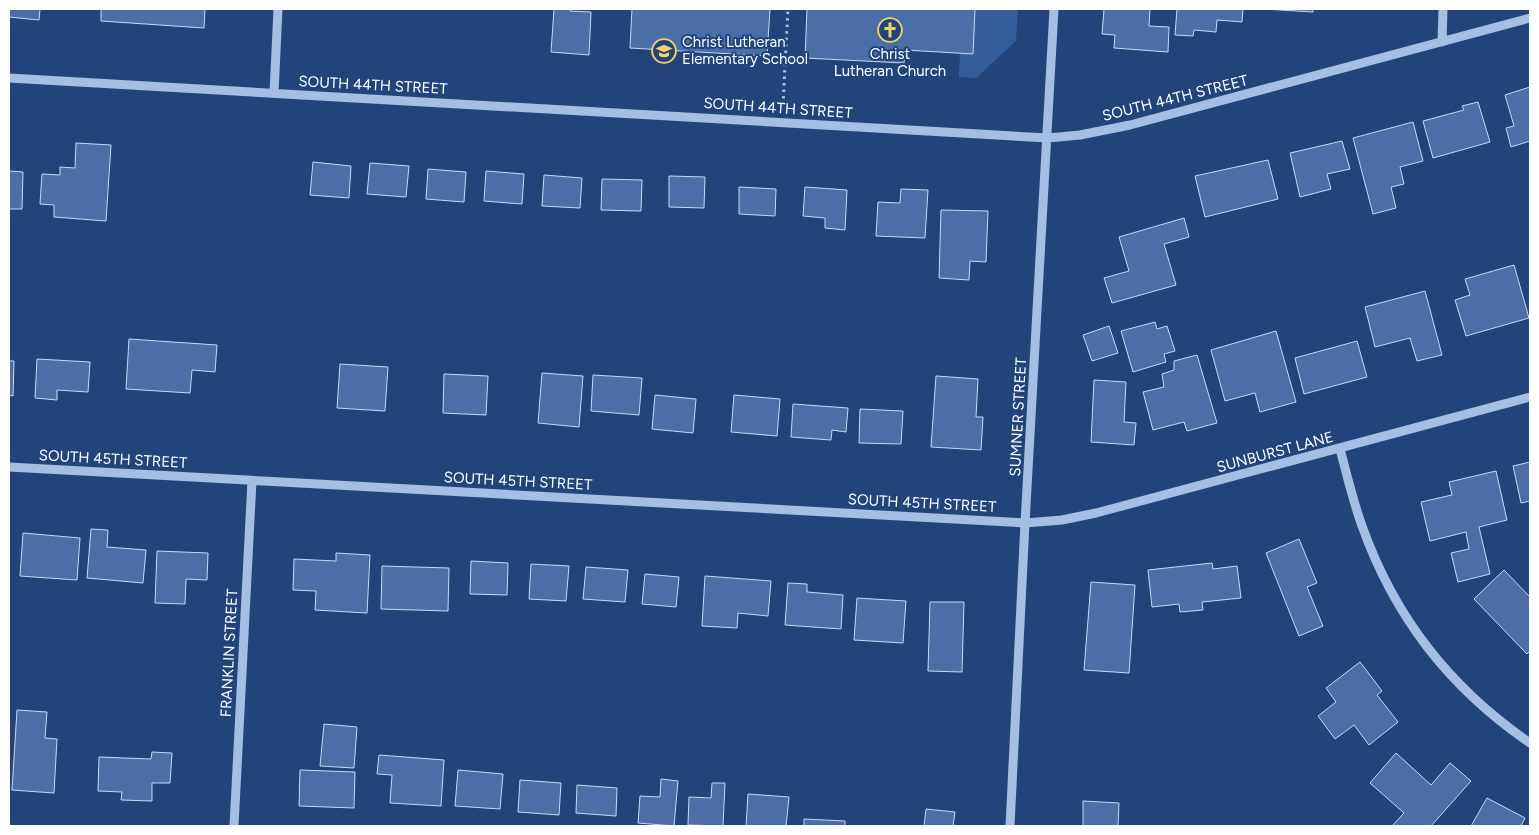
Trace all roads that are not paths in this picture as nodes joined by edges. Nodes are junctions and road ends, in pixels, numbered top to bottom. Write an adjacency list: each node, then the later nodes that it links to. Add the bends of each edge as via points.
1 (278, 9): 7 (street)
2 (1054, 9): 8 (street, SUMNER STREET)
3 (1443, 9): 5 (street)
4 (1530, 18): 5 (street, SOUTH 44TH STREET)
5 (1442, 42): 8 (street, SOUTH 44TH STREET, via 1130,125)
6 (9, 78): 7 (street, SOUTH 44TH STREET)
7 (274, 93): 8 (street, SOUTH 44TH STREET)
8 (1048, 138): 13 (street, SUMNER STREET)
9 (1530, 397): 10 (street, SUNBURST LANE)
10 (1340, 449): 13 (street, SUNBURST LANE, via 1096,514); 14 (street, via 1361,526 1383,577 1407,619 1435,658 1467,693)
11 (9, 467): 12 (street, SOUTH 45TH STREET)
12 (252, 481): 13 (street, SOUTH 45TH STREET); 15 (street, FRANKLIN STREET)
13 (1025, 523): 16 (street, SUMNER STREET)
14 (1530, 743)
15 (234, 826)
16 (1010, 826)

